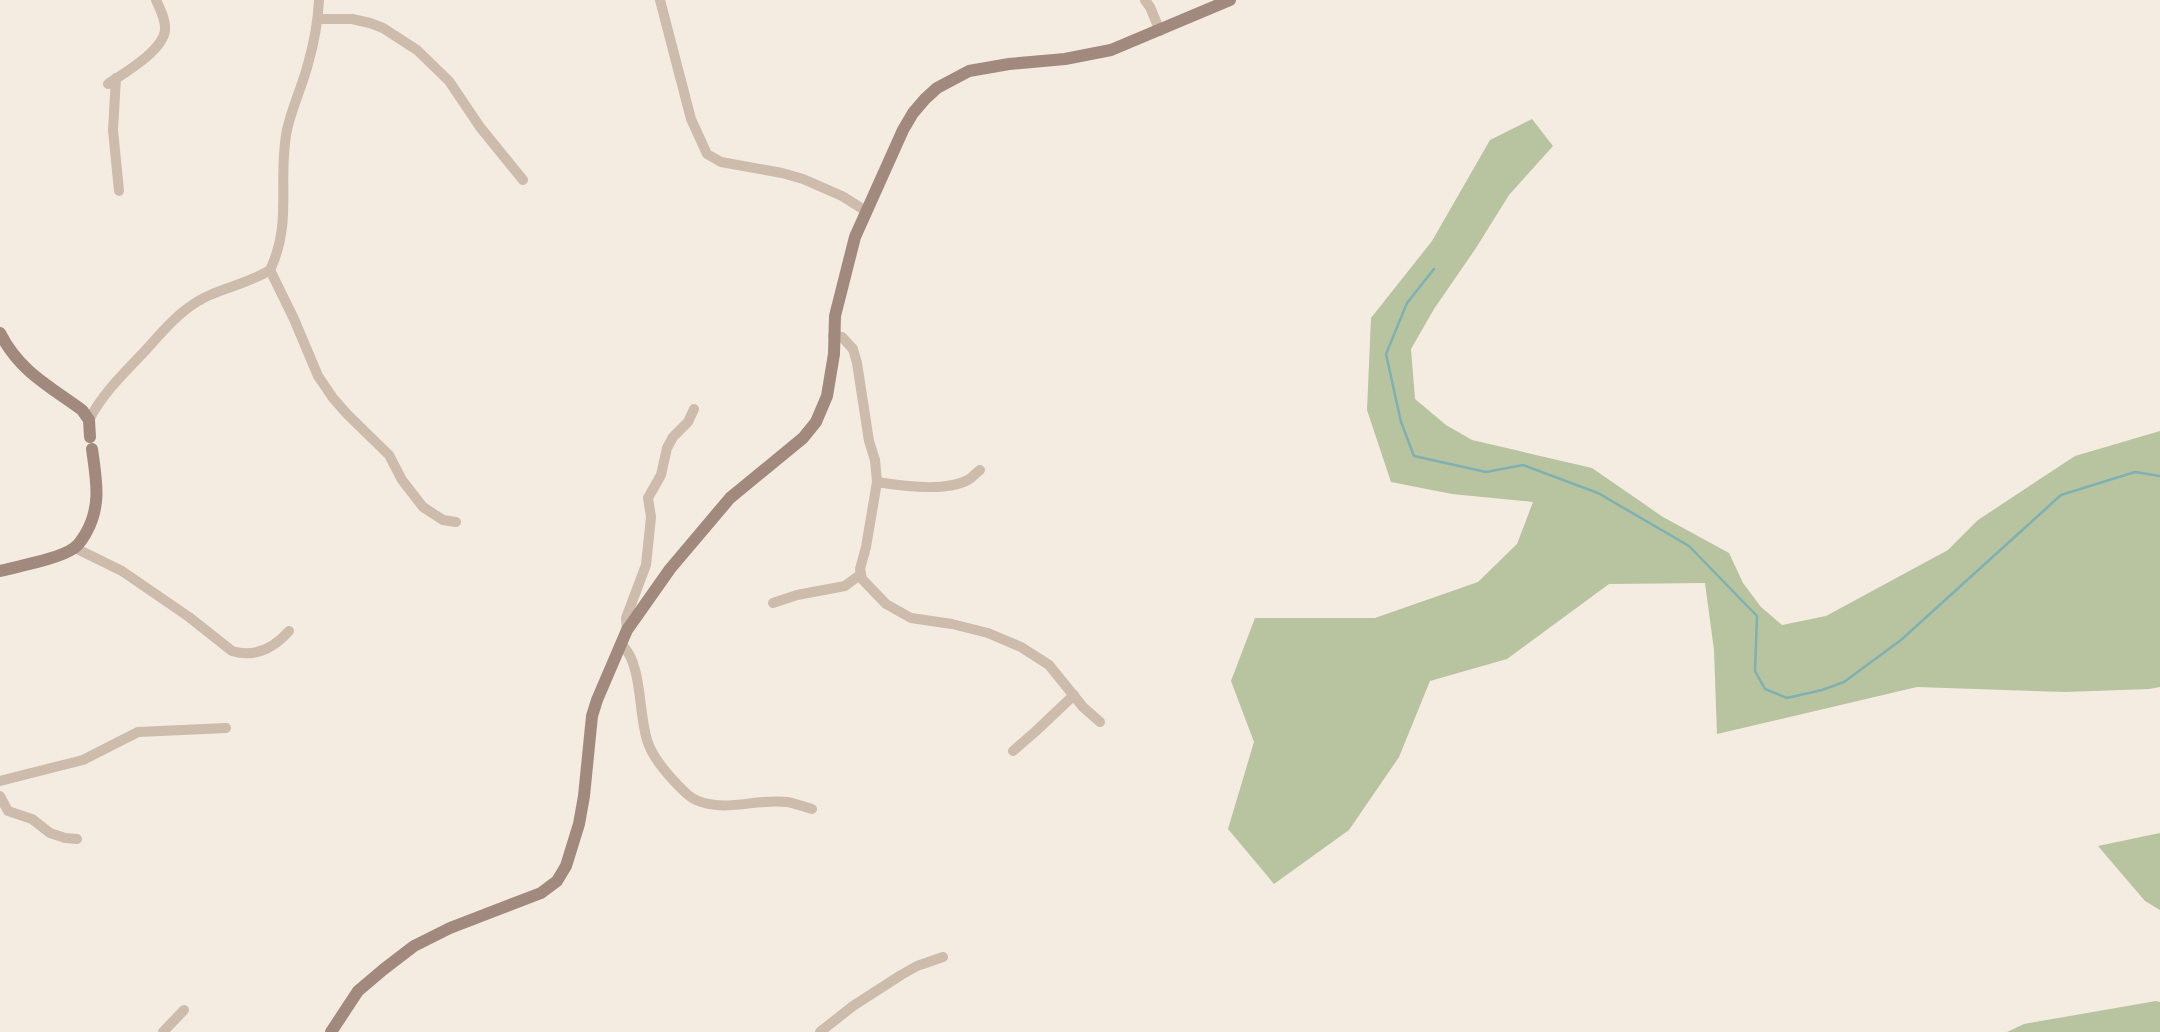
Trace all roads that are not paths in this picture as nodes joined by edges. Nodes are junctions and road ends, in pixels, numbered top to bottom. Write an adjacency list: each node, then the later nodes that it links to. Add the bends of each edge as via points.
1 (156, 0): 9 (street, via 165,31 161,42 112,81)
2 (319, 0): 6 (street)
3 (660, 0): 10 (street, via 691,119 707,154 721,162 803,179 842,196)
4 (1145, 0): 7 (street)
5 (1230, 0): 7 (street)
6 (318, 19): 8 (street, via 370,22 417,50 449,81 480,127); 11 (street, via 308,66 287,130 281,240)
7 (1160, 31): 10 (street, via 1111,50 1088,55 988,66 969,71 937,88 913,113 903,130)
8 (523, 180)
9 (119, 191)
10 (866, 211): 13 (street, via 847,263)
11 (270, 270): 15 (street, via 188,307 116,382); 18 (street, via 318,376 333,398 389,456 423,507 443,520)
12 (0, 333): 15 (street, via 19,363 82,410)
13 (833, 336): 17 (street, via 842,338 853,349); 23 (street, via 831,377 816,422 803,438 730,498 670,569)
14 (694, 409): 23 (street, via 667,448 661,475 648,498 651,517 646,565 626,618)
15 (89, 420): 19 (street, via 97,489 96,508)
16 (980, 470): 17 (street, via 969,480 958,484 920,486)
17 (877, 482): 21 (street)
18 (456, 522)
19 (75, 548): 20 (street); 24 (street, via 122,571 232,651 252,654 266,650)
20 (0, 571)
21 (861, 574): 22 (street, via 845,586); 26 (street, via 870,589 886,604 910,618 988,633 1021,648 1049,665)
22 (773, 603)
23 (627, 630): 25 (street)
24 (289, 631)
25 (620, 650): 32 (street, via 626,649 636,674 648,744 660,766 695,800 710,804 786,802); 37 (street, via 592,716 584,796 573,848 557,881 541,892 414,946 358,991)
26 (1074, 695): 27 (street); 29 (street)
27 (1100, 722)
28 (226, 728): 30 (street, via 138,732 83,760)
29 (1013, 751)
30 (0, 781)
31 (0, 796): 33 (street, via 8,811 32,819 50,833)
32 (812, 809)
33 (77, 839)
34 (942, 957): 38 (street, via 901,975)
35 (184, 1010): 36 (street)
36 (163, 1032)
37 (331, 1032)
38 (820, 1032)

